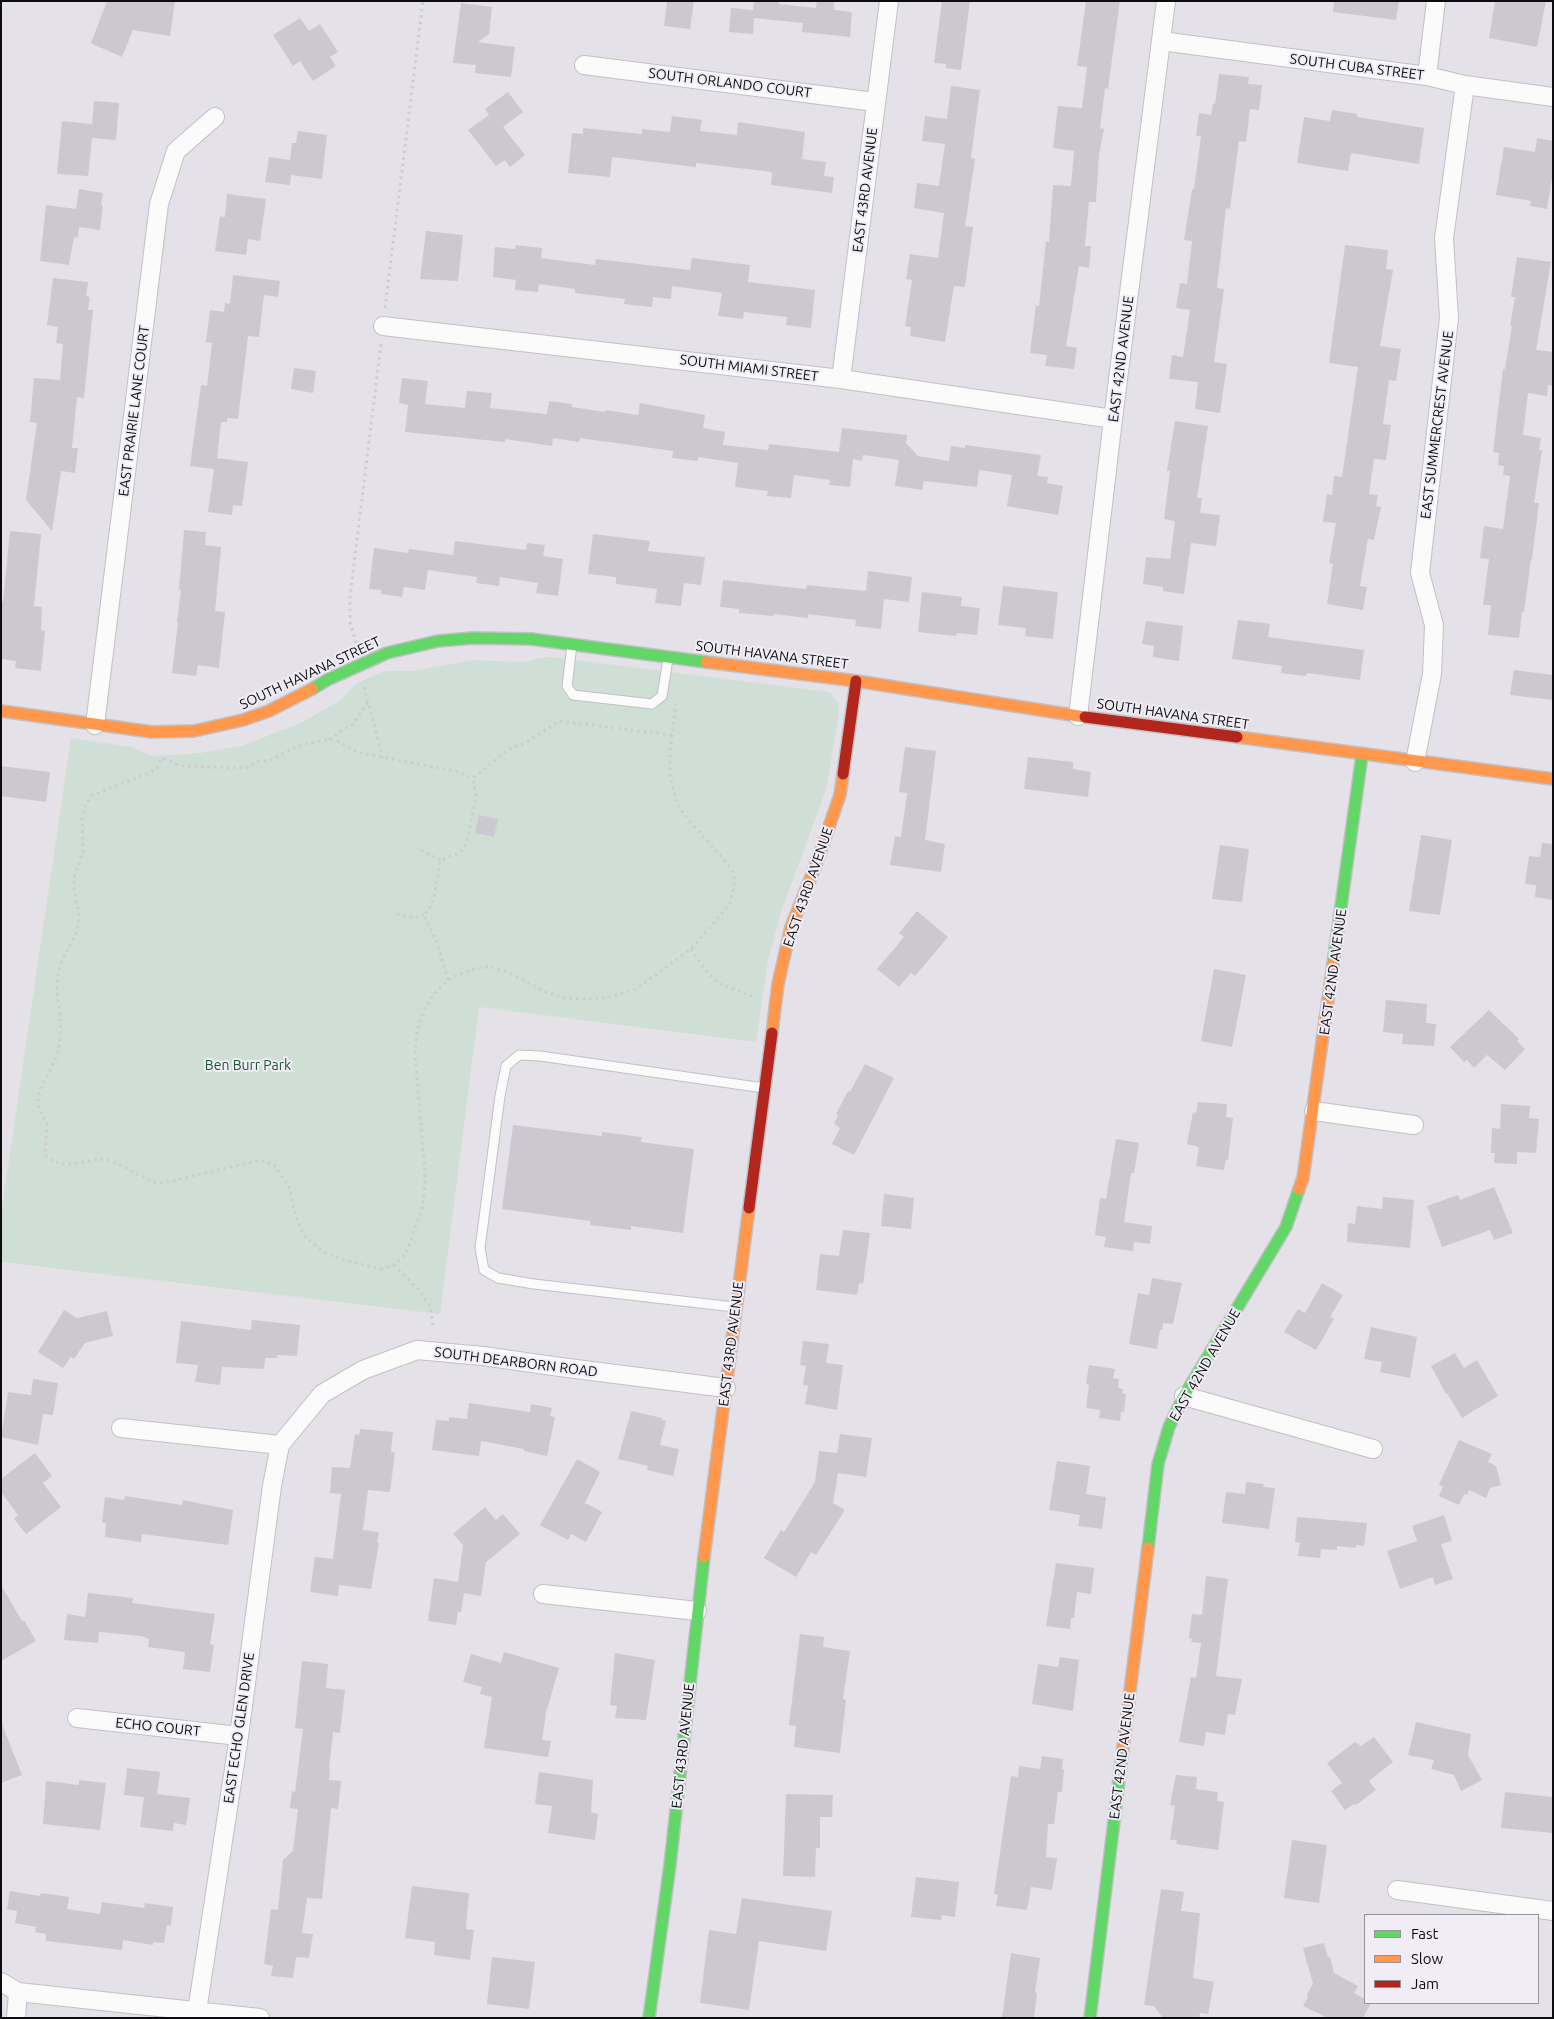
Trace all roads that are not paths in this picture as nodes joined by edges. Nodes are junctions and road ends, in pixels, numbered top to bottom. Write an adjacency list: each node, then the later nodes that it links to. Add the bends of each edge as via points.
1 (889, 1): 9 (street, EAST 43RD AVENUE)
2 (1166, 1): 4 (street, EAST 42ND AVENUE)
3 (1436, 1): 6 (street)
4 (1161, 41): 6 (street, SOUTH CUBA STREET); 13 (street, EAST 42ND AVENUE)
5 (584, 65): 9 (street, SOUTH ORLANDO COURT)
6 (1427, 76): 7 (street, SOUTH CUBA STREET)
7 (1465, 85): 8 (street, SOUTH CUBA STREET); 21 (street, EAST SUMMERCREST AVENUE, via 1444,238 1449,318 1420,573 1434,625 1432,674)
8 (1553, 97)
9 (875, 102): 12 (street, EAST 43RD AVENUE)
10 (215, 117): 19 (street, EAST PRAIRIE LANE COURT, via 176,151 159,204)
11 (383, 326): 12 (street, SOUTH MIAMI STREET)
12 (841, 379): 13 (street, SOUTH MIAMI STREET)
13 (1113, 418): 18 (street, EAST 42ND AVENUE)
14 (572, 645): 15 (street, SOUTH HAVANA STREET); 15 (lane, via 567,686 573,695 652,704 662,696); 19 (street, SOUTH HAVANA STREET, via 531,639 438,641 387,653 295,699 244,720 194,731 152,732)
15 (669, 657): 16 (street, SOUTH HAVANA STREET)
16 (856, 681): 18 (street, SOUTH HAVANA STREET); 23 (street, EAST 43RD AVENUE, via 840,795 791,927 778,984)
17 (1, 712): 19 (street, SOUTH HAVANA STREET)
18 (1078, 716): 20 (street, SOUTH HAVANA STREET)
19 (95, 725)
20 (1362, 755): 21 (street, SOUTH HAVANA STREET); 24 (street, EAST 42ND AVENUE)
21 (1415, 762): 22 (street, SOUTH HAVANA STREET)
22 (1553, 780)
23 (764, 1088): 26 (street, EAST 43RD AVENUE); 26 (lane, via 519,1055 506,1066 480,1248 484,1270 498,1278)
24 (1314, 1110): 25 (street); 28 (street, EAST 42ND AVENUE, via 1303,1178 1286,1228)
25 (1414, 1125)
26 (736, 1308): 27 (street, EAST 43RD AVENUE)
27 (726, 1388): 30 (street, SOUTH DEARBORN ROAD, via 417,1350 363,1370 322,1394); 33 (street, EAST 43RD AVENUE)
28 (1184, 1396): 31 (street); 44 (street, EAST 42ND AVENUE, via 1169,1427 1158,1464)
29 (121, 1428): 30 (street)
30 (280, 1445): 35 (street, EAST ECHO GLEN DRIVE)
31 (1373, 1449)
32 (543, 1594): 33 (street)
33 (696, 1611): 43 (street, EAST 43RD AVENUE, via 670,1865)
34 (77, 1718): 35 (street, ECHO COURT)
35 (239, 1736): 40 (street, EAST ECHO GLEN DRIVE)
36 (1397, 1890): 37 (street)
37 (1553, 1911)
38 (1, 1982): 39 (street)
39 (18, 1992): 40 (street); 41 (street)
40 (196, 2015): 42 (street)
41 (16, 2018)
42 (260, 2018)
43 (649, 2018)
44 (1090, 2018)

